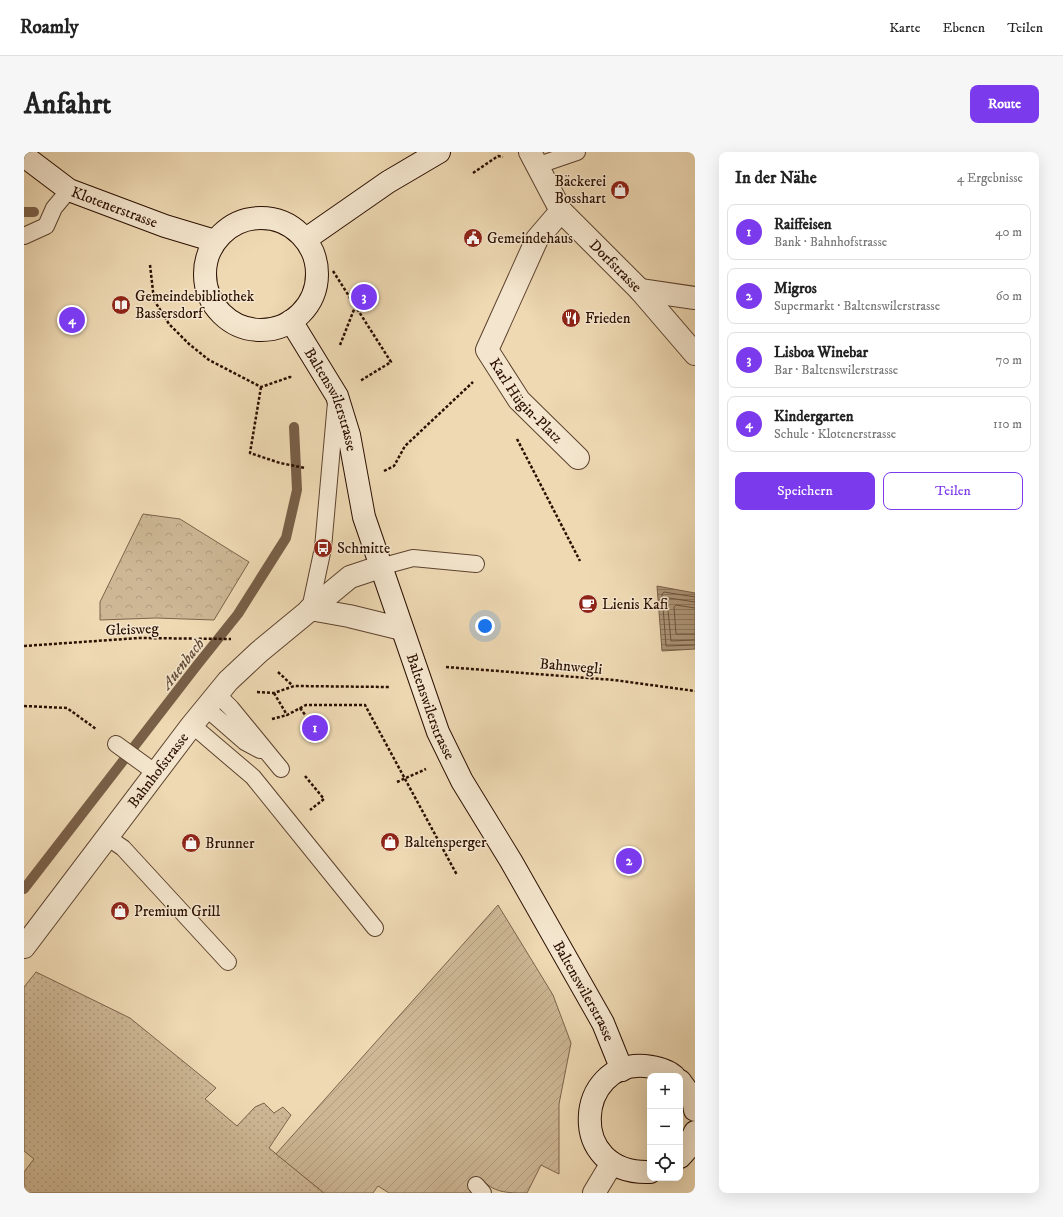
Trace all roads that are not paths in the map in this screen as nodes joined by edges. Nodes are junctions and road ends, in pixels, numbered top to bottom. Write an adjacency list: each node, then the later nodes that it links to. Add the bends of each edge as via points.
1 (439, 152): 8 (main road, via 388,182)
2 (577, 152): 4 (lane)
3 (24, 156): 5 (main road, Klotenerstrasse)
4 (533, 159): 6 (main road, Dorfstrasse)
5 (69, 190): 7 (lane, via 54,208 46,226); 9 (main road, Klotenerstrasse, via 165,226)
6 (561, 211): 10 (main road, Dorfstrasse); 15 (main road, Karl Hügin-Platz, via 537,239 487,350 519,400)
7 (24, 236)
8 (306, 239): 9 (main road, via 293,227 277,219 260,217 242,220 227,228); 12 (main road, via 314,254 317,272 315,290 308,305)
9 (215, 241): 12 (main road, via 207,256 204,272 206,289 224,317 241,327 260,330 279,327)
10 (640, 290): 11 (main road); 13 (main road, Dorfstrasse)
11 (695, 298)
12 (291, 321): 14 (main road, Baltenswilerstrasse)
13 (695, 354)
14 (337, 396): 17 (main road, Baltenswilerstrasse, via 349,435 364,517); 18 (lane, via 323,548)
15 (578, 458)
16 (476, 564): 17 (lane, via 413,558)
17 (380, 566): 18 (main road, Bahnhofstrasse, via 350,577); 19 (main road, Baltenswilerstrasse)
18 (310, 609): 19 (main road); 20 (main road, Bahnhofstrasse, via 259,652)
19 (402, 629): 29 (main road, Baltenswilerstrasse, via 438,732 462,781 596,1010)
20 (212, 701): 21 (main road, Bahnhofstrasse); 24 (lane, via 231,708)
21 (192, 725): 23 (main road, Bahnhofstrasse); 26 (lane, via 253,777)
22 (116, 744): 23 (lane)
23 (150, 769): 25 (main road, Bahnhofstrasse)
24 (281, 769)
25 (107, 837): 27 (main road, Bahnhofstrasse); 28 (lane, via 123,848)
26 (375, 928)
27 (24, 947)
28 (228, 962)
29 (622, 1070): 30 (main road, via 638,1066 656,1067); 33 (main road, via 608,1078 597,1091 591,1105 589,1122 592,1138 600,1152)
30 (668, 1073)
31 (683, 1085): 32 (main road, via 693,1099)
32 (695, 1110)
33 (612, 1163): 34 (main road, via 625,1170); 35 (main road)
34 (647, 1172)
35 (594, 1193)

